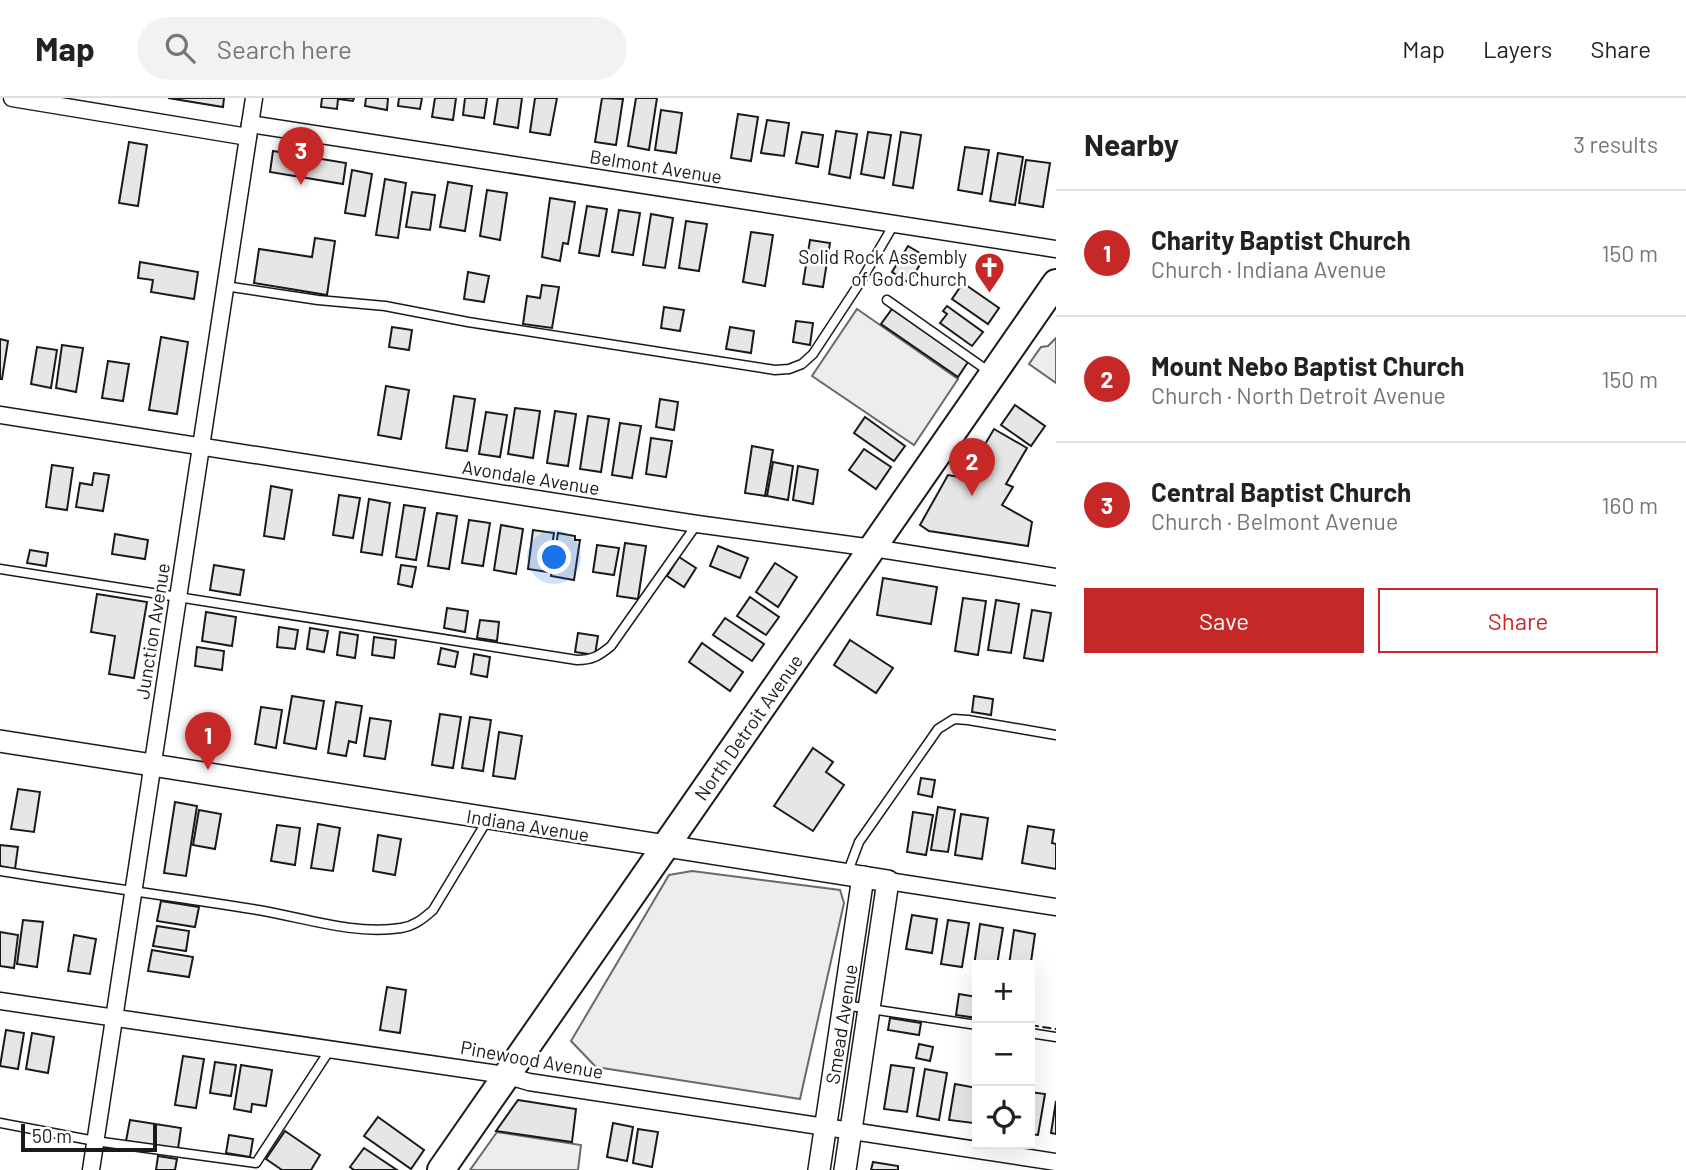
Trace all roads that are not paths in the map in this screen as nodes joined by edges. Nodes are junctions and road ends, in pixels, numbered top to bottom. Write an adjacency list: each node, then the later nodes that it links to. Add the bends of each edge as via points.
1 (12, 98): 3 (street, Belmont Avenue)
2 (254, 98): 3 (street, Junction Avenue)
3 (249, 130): 4 (street, Belmont Avenue); 7 (street, Junction Avenue)
4 (894, 224): 5 (street, Belmont Avenue); 7 (lane, via 813,354 789,369 385,306)
5 (1056, 249)
6 (1056, 283): 9 (main road, North Detroit Avenue)
7 (225, 286): 11 (street, Junction Avenue)
8 (887, 300): 9 (lane)
9 (993, 374): 13 (main road, North Detroit Avenue)
10 (0, 415): 11 (street, Avondale Avenue)
11 (201, 445): 12 (street, Avondale Avenue); 16 (street, Junction Avenue)
12 (697, 524): 13 (street, Avondale Avenue); 16 (lane, via 611,646 589,660)
13 (873, 548): 15 (street, Avondale Avenue); 21 (main road, North Detroit Avenue)
14 (0, 569): 16 (lane)
15 (1054, 573)
16 (178, 597): 19 (street, Junction Avenue)
17 (1056, 736): 23 (lane, via 954,719 939,729 859,842)
18 (0, 741): 19 (street, Indiana Avenue)
19 (152, 766): 20 (street, Indiana Avenue); 25 (street, Junction Avenue)
20 (488, 819): 21 (street, Indiana Avenue); 25 (lane, via 433,910 403,928 312,923 262,911)
21 (664, 846): 23 (street, Indiana Avenue); 35 (main road, North Detroit Avenue)
22 (0, 871): 25 (lane)
23 (855, 876): 24 (street, Indiana Avenue); 28 (street, Smead Avenue)
24 (888, 881): 26 (street, Indiana Avenue); 29 (street, Smead Avenue)
25 (133, 893): 30 (street, Junction Avenue)
26 (1056, 907)
27 (0, 1001): 30 (street, Pinewood Avenue)
28 (844, 1004): 29 (lane); 37 (street, Smead Avenue)
29 (869, 1008): 31 (lane); 38 (street, Smead Avenue)
30 (114, 1018): 34 (street, Pinewood Avenue); 39 (street, Junction Avenue)
31 (972, 1024)
32 (1035, 1034): 33 (lane)
33 (1056, 1037)
34 (331, 1048): 35 (street, Pinewood Avenue); 39 (lane, via 256,1163)
35 (505, 1075): 37 (street, Pinewood Avenue); 42 (main road, North Detroit Avenue)
36 (0, 1122): 39 (lane)
37 (825, 1128): 38 (street, Pinewood Avenue); 43 (street, Smead Avenue)
38 (851, 1129): 40 (street, Pinewood Avenue); 44 (street, Smead Avenue)
39 (95, 1141): 41 (street, Junction Avenue)
40 (1056, 1162)
41 (91, 1170)
42 (440, 1170)
43 (818, 1170)
44 (845, 1170)

